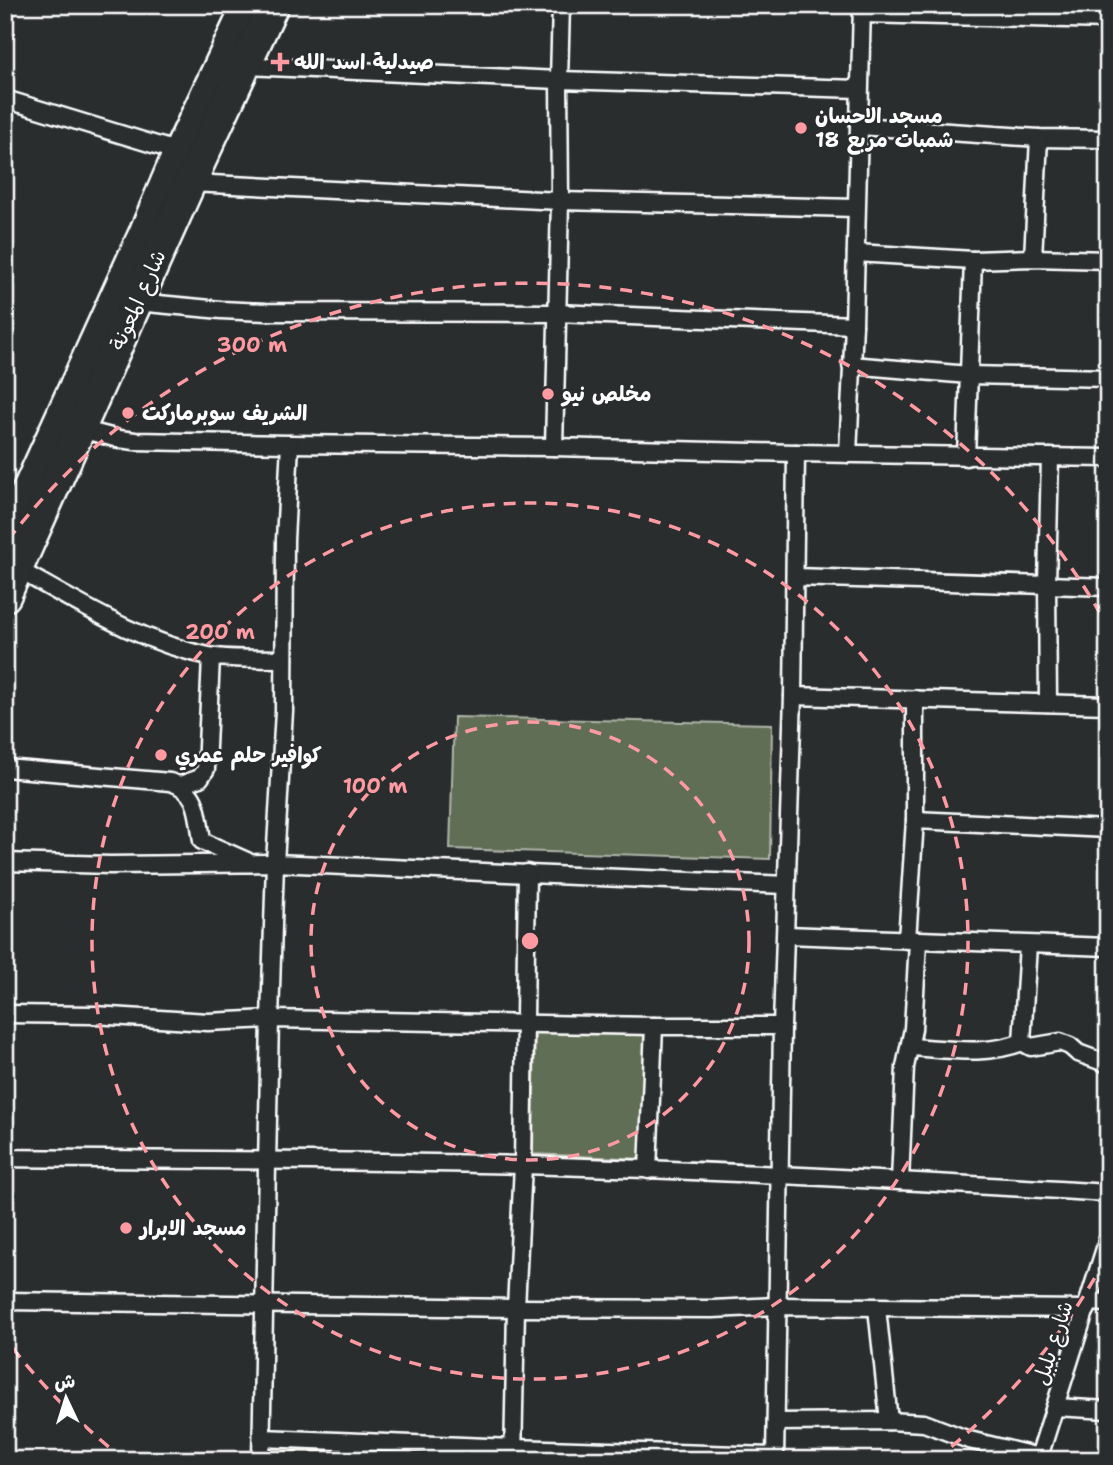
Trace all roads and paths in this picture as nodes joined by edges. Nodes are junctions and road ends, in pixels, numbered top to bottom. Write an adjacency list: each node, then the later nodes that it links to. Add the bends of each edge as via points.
1 (248, 5): 14 (highway, شارع المعونة)
2 (273, 5): 7 (highway, شارع المعونة)
3 (561, 5): 8 (street)
4 (862, 10): 5 (street); 9 (street)
5 (1036, 11): 6 (street)
6 (1108, 20)
7 (245, 66): 8 (street); 15 (highway, شارع المعونة)
8 (559, 80): 9 (street); 16 (street)
9 (859, 89): 11 (street)
10 (5, 99): 14 (street)
11 (859, 126): 12 (street); 17 (street)
12 (1039, 138): 13 (street); 19 (street)
13 (1108, 139)
14 (179, 152): 36 (highway, شارع المعونة)
15 (190, 183): 16 (street); 22 (highway, شارع المعونة)
16 (560, 201): 17 (street); 23 (street)
17 (856, 208): 18 (street)
18 (856, 253): 20 (street); 24 (street)
19 (1033, 258): 20 (street); 21 (street)
20 (973, 260): 26 (street)
21 (1108, 260)
22 (137, 302): 23 (street, via 266,312); 28 (highway, شارع المعونة)
23 (556, 313): 24 (street); 30 (street)
24 (854, 325): 25 (street)
25 (851, 365): 26 (street); 32 (street)
26 (969, 375): 27 (street); 33 (street)
27 (1108, 378)
28 (80, 429): 29 (street, via 135,441); 38 (highway, شارع المعونة)
29 (290, 444): 30 (street); 42 (street)
30 (554, 447): 31 (street)
31 (796, 453): 32 (street); 37 (street)
32 (848, 454): 33 (street)
33 (966, 457): 34 (street)
34 (1050, 457): 35 (street); 39 (street)
35 (1108, 458)
36 (5, 540)
37 (795, 577): 39 (street); 43 (street)
38 (11, 583): 41 (street)
39 (1047, 585): 40 (street); 45 (street)
40 (1108, 587)
41 (211, 657): 42 (street); 48 (street, via 206,769 200,778)
42 (284, 659): 53 (street)
43 (793, 696): 44 (street); 55 (street)
44 (915, 699): 45 (street); 49 (street)
45 (1048, 703): 46 (street)
46 (1108, 705)
47 (5, 768): 48 (street)
48 (180, 785): 52 (street, via 192,794 202,841)
49 (915, 820): 50 (street); 57 (street)
50 (1108, 829)
51 (5, 862): 52 (street)
52 (250, 863): 53 (street)
53 (275, 863): 54 (street); 61 (street)
54 (527, 873): 55 (street); 62 (street)
55 (786, 885): 56 (street)
56 (786, 935): 57 (street); 64 (street)
57 (913, 941): 58 (street); 66 (street, via 916,990)
58 (1028, 944): 59 (street); 65 (street)
59 (1108, 947)
60 (5, 1014): 61 (street)
61 (270, 1019): 62 (street); 69 (street)
62 (525, 1023): 63 (street); 70 (street)
63 (654, 1026): 64 (street); 71 (street)
64 (782, 1026): 72 (street)
65 (1022, 1042): 66 (street, via 979,1051); 67 (street, via 1031,1047 1060,1042)
66 (910, 1047): 73 (street)
67 (1108, 1064)
68 (5, 1158): 69 (street)
69 (268, 1160): 70 (street); 79 (street)
70 (523, 1165): 71 (street); 81 (street)
71 (648, 1170): 72 (street)
72 (780, 1176): 73 (street); 80 (street)
73 (900, 1181): 74 (street)
74 (1108, 1193)
75 (1108, 1239): 78 (street, شارع بلبل)
76 (5, 1301): 79 (street)
77 (1108, 1303): 78 (street)
78 (1088, 1305): 82 (street); 83 (street, شارع بلبل)
79 (265, 1306): 81 (street); 87 (street)
80 (778, 1306): 81 (street); 82 (street); 86 (street)
81 (516, 1308): 88 (street)
82 (877, 1308): 85 (street)
83 (1055, 1407): 84 (street); 90 (street, شارع بلبل)
84 (1108, 1410)
85 (889, 1421): 86 (street); 90 (street, via 925,1423)
86 (776, 1422): 89 (street)
87 (262, 1438): 88 (street); 91 (street)
88 (513, 1454): 89 (street)
89 (775, 1458)
90 (1039, 1459)
91 (261, 1460)

